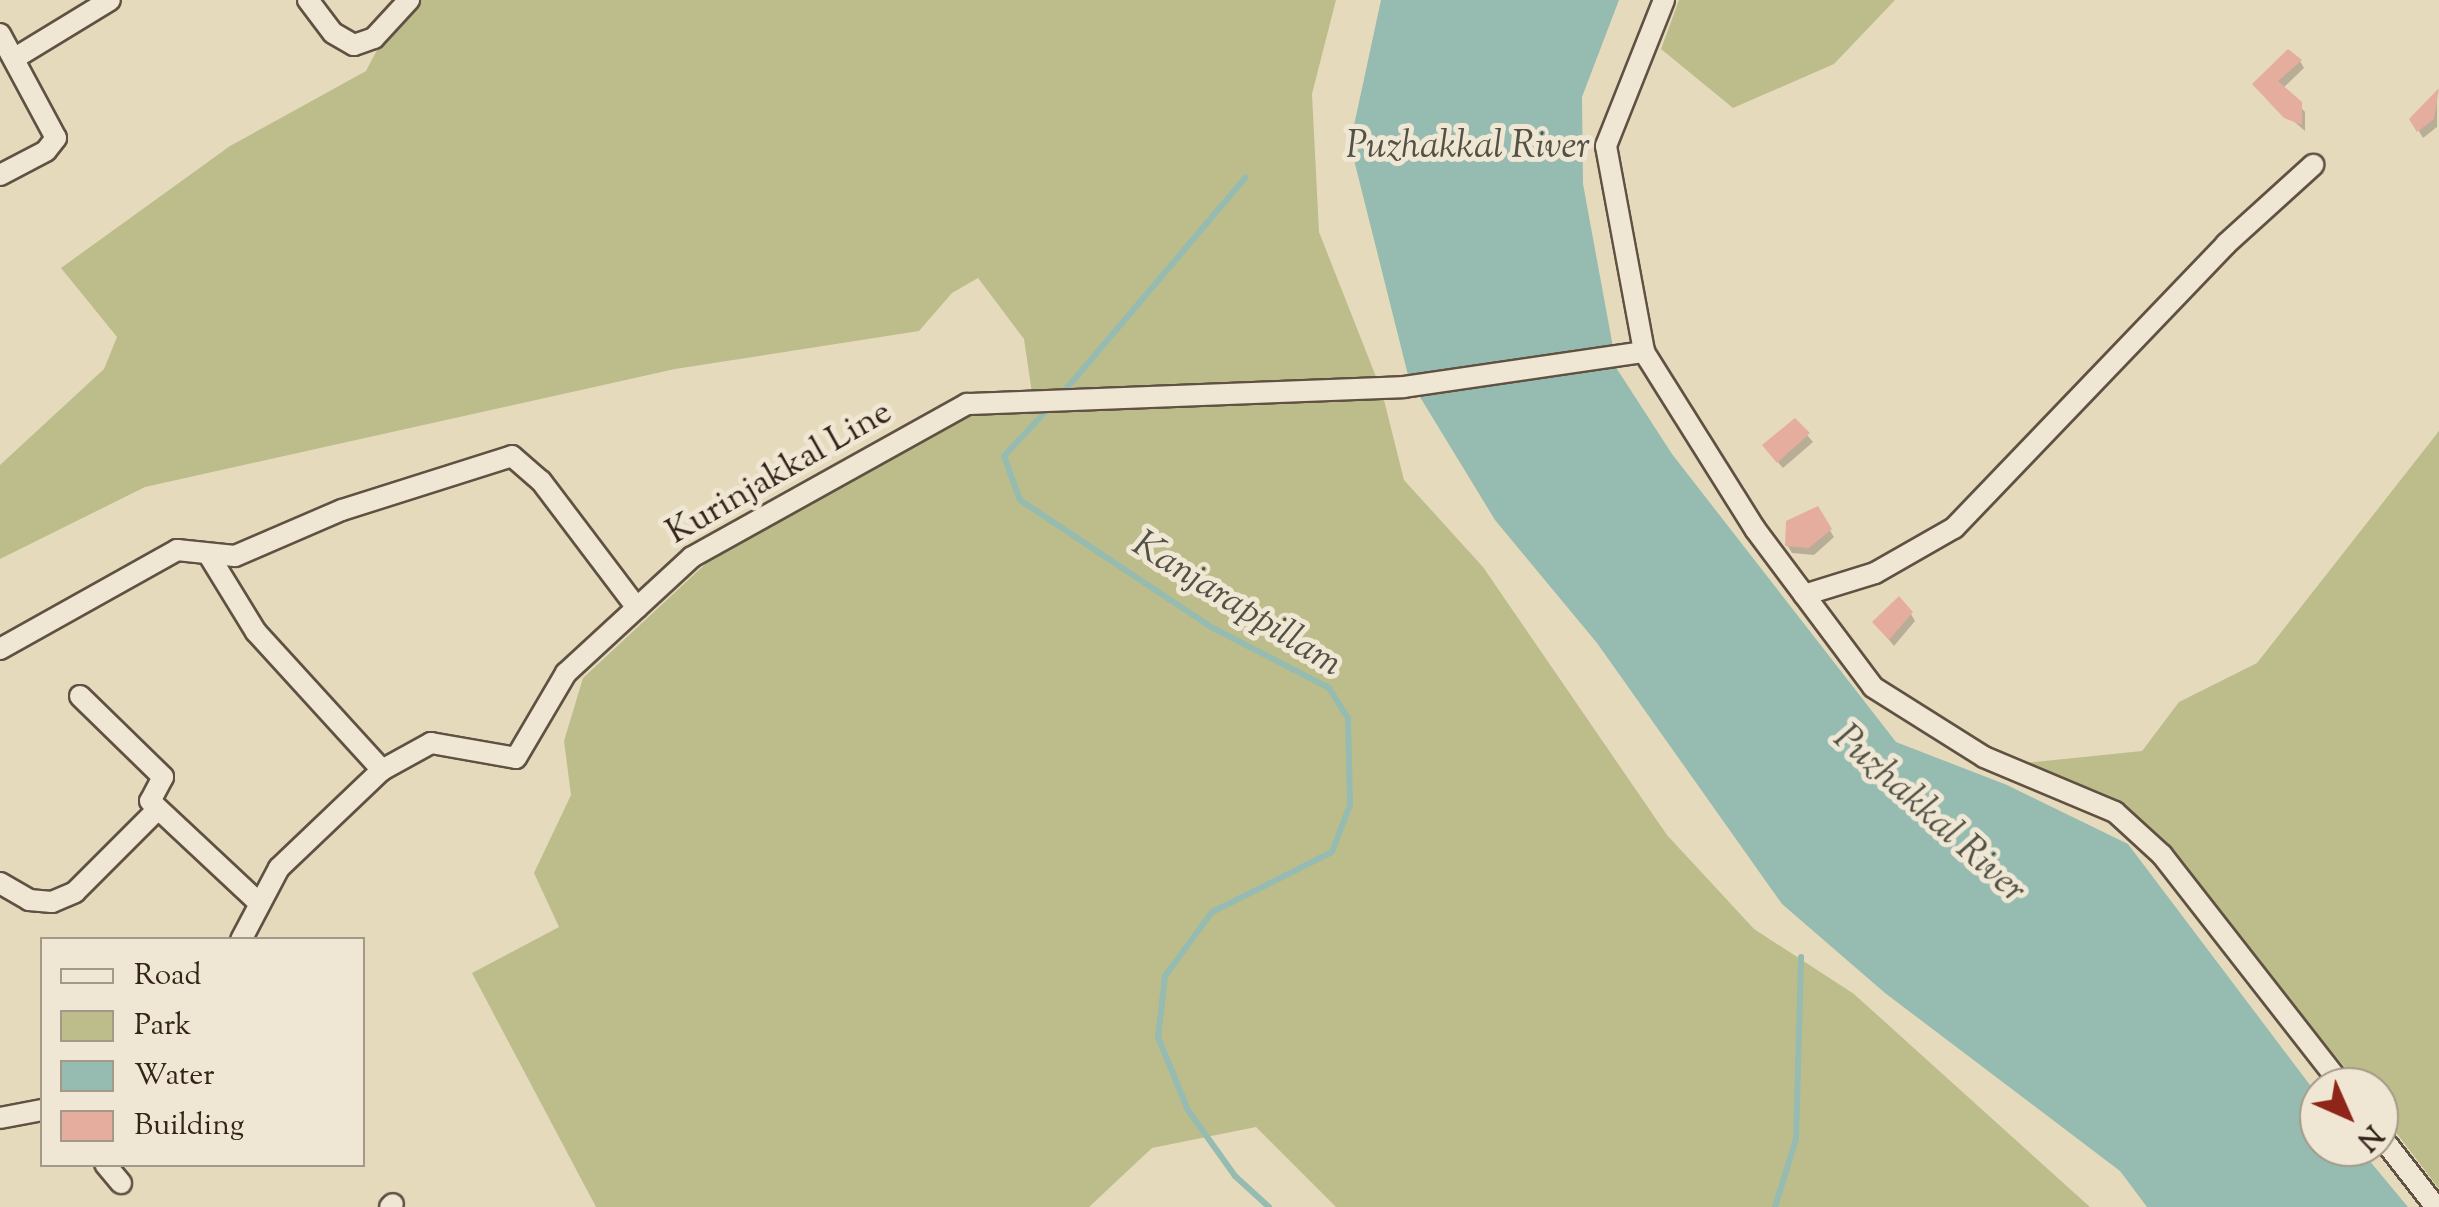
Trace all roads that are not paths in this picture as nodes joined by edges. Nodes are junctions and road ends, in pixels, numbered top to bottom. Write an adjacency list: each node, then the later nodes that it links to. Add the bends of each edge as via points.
1 (110, 0): 6 (street)
2 (308, 0): 3 (street, via 333,33 354,45 374,38)
3 (409, 0)
4 (1664, 0): 9 (street, via 1606,146)
5 (0, 34): 6 (street)
6 (15, 58): 8 (street, via 56,138 46,151)
7 (2313, 165): 11 (street, via 2226,244 1954,528 1874,573)
8 (0, 176)
9 (1644, 352): 11 (street); 12 (street, Kurinjakkal Line, via 1404,386 967,404 692,557)
10 (210, 557): 12 (street, via 234,556 342,510 512,456 541,481); 13 (street, via 198,548 177,550); 15 (street, via 256,632)
11 (1804, 595): 20 (street, via 1873,687 1984,757 2115,812 2162,855)
12 (637, 608): 15 (street, Kurinjakkal Line, via 566,673 516,758 430,743)
13 (0, 649)
14 (80, 696): 16 (street, via 163,777 150,801)
15 (382, 770): 18 (street, Kurinjakkal Line, via 279,868)
16 (158, 809): 17 (street, via 75,892 52,902 29,900); 18 (street)
17 (0, 882)
18 (260, 903): 19 (street, Kurinjakkal Line)
19 (243, 937)
20 (2326, 1067)
21 (40, 1110): 22 (street)
22 (0, 1118)
23 (2399, 1160): 26 (street)
24 (108, 1167): 25 (street)
25 (121, 1184)
26 (2436, 1207)

